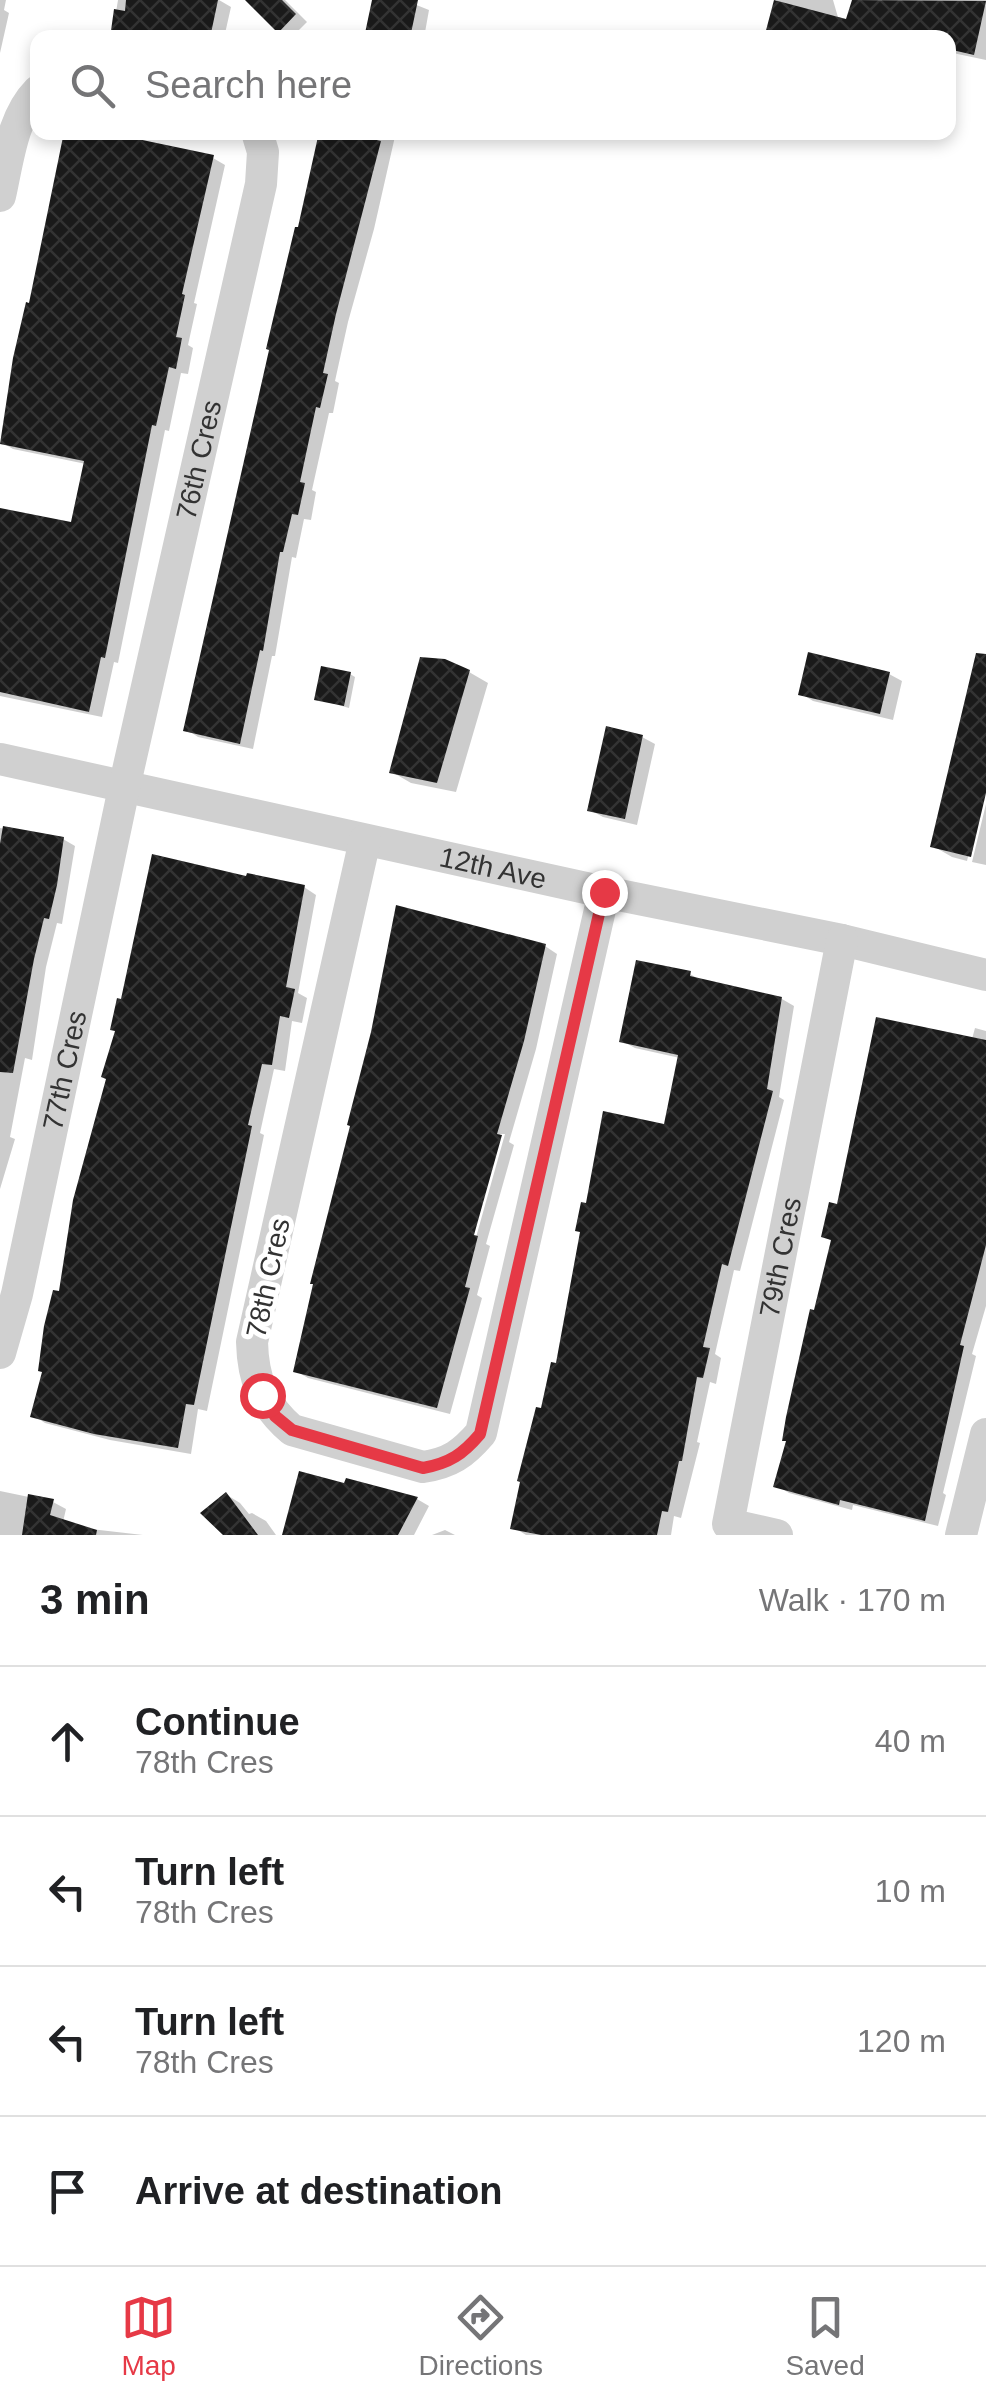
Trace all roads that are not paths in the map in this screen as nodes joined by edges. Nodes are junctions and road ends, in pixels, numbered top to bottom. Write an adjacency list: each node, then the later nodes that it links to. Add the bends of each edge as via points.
1 (30, 98): 3 (street)
2 (259, 140): 5 (street, 76th Cres, via 261,184)
3 (0, 196)
4 (0, 759): 5 (street, 12th Ave)
5 (124, 788): 6 (street, 12th Ave); 10 (street, 77th Cres)
6 (365, 840): 7 (street, 12th Ave); 7 (street, 78th Cres, via 252,1342 253,1370 275,1416 292,1430 423,1468 462,1454 480,1434)
7 (604, 892): 8 (street, 12th Ave)
8 (842, 940): 9 (street, 12th Ave); 12 (street, 79th Cres, via 728,1524)
9 (986, 974)
10 (0, 1353)
11 (986, 1434): 13 (street)
12 (777, 1535)
13 (961, 1535)

